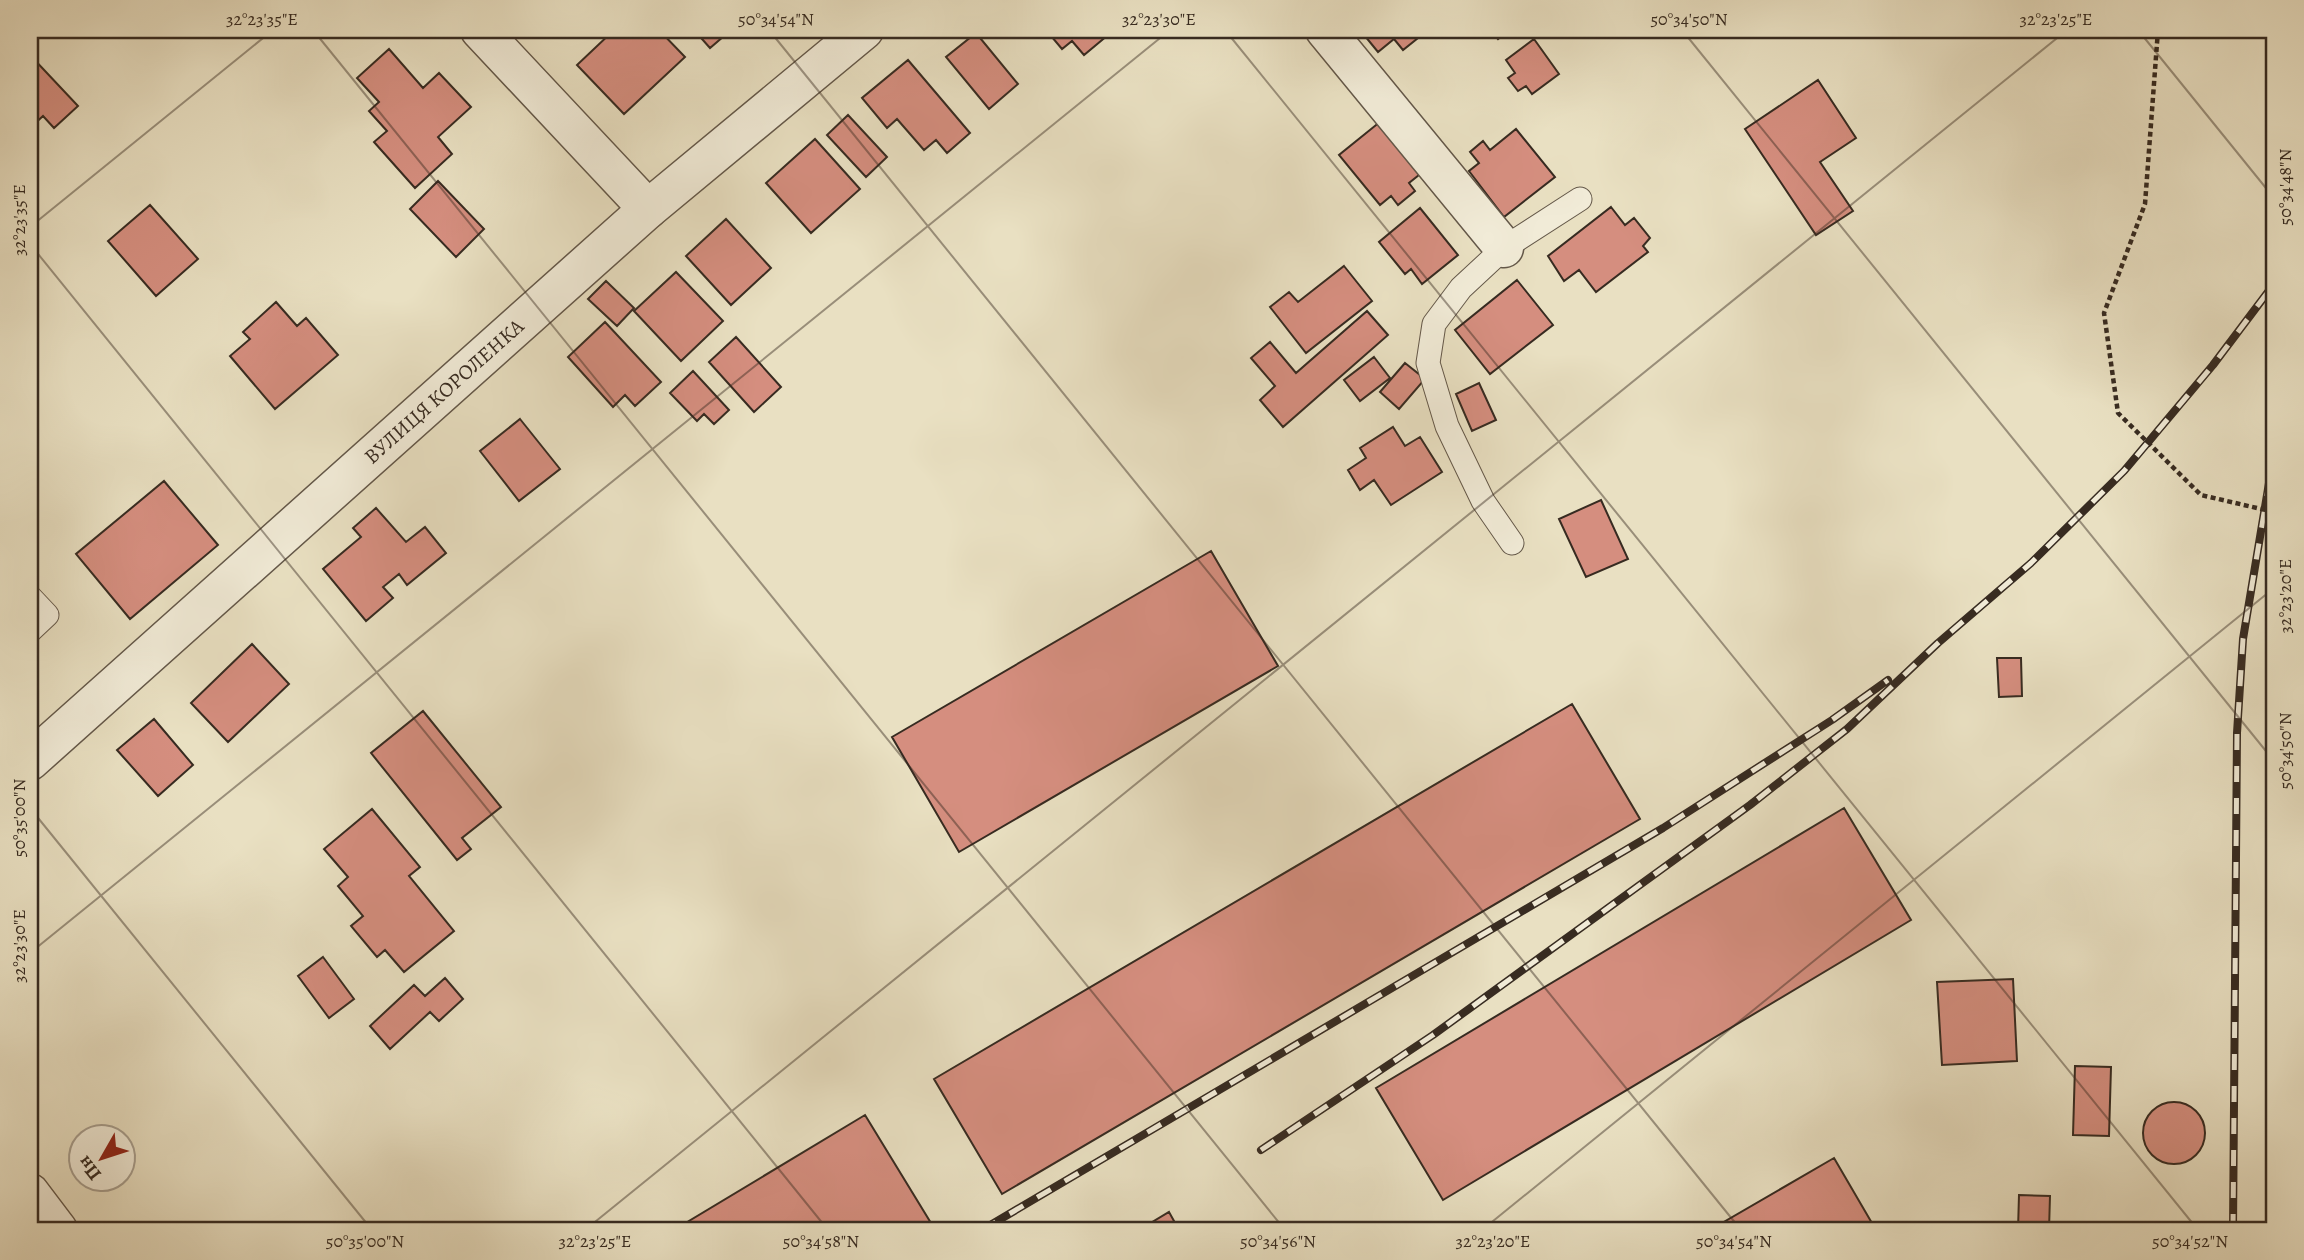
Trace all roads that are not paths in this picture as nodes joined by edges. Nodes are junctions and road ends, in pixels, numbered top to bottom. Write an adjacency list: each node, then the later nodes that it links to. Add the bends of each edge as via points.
1 (480, 30): 5 (street)
2 (864, 30): 5 (street, ВУЛИЦЯ КОРОЛЕНКА)
3 (1325, 30): 6 (street)
4 (1580, 199): 6 (lane)
5 (648, 209): 10 (street, ВУЛИЦЯ КОРОЛЕНКА)
6 (1504, 248): 7 (lane, via 1461,288 1434,324 1427,363 1447,426 1483,501)
7 (1512, 543)
8 (30, 597): 9 (lane, via 47,615)
9 (30, 631)
10 (30, 761)
11 (30, 1193): 12 (street)
12 (58, 1230)

